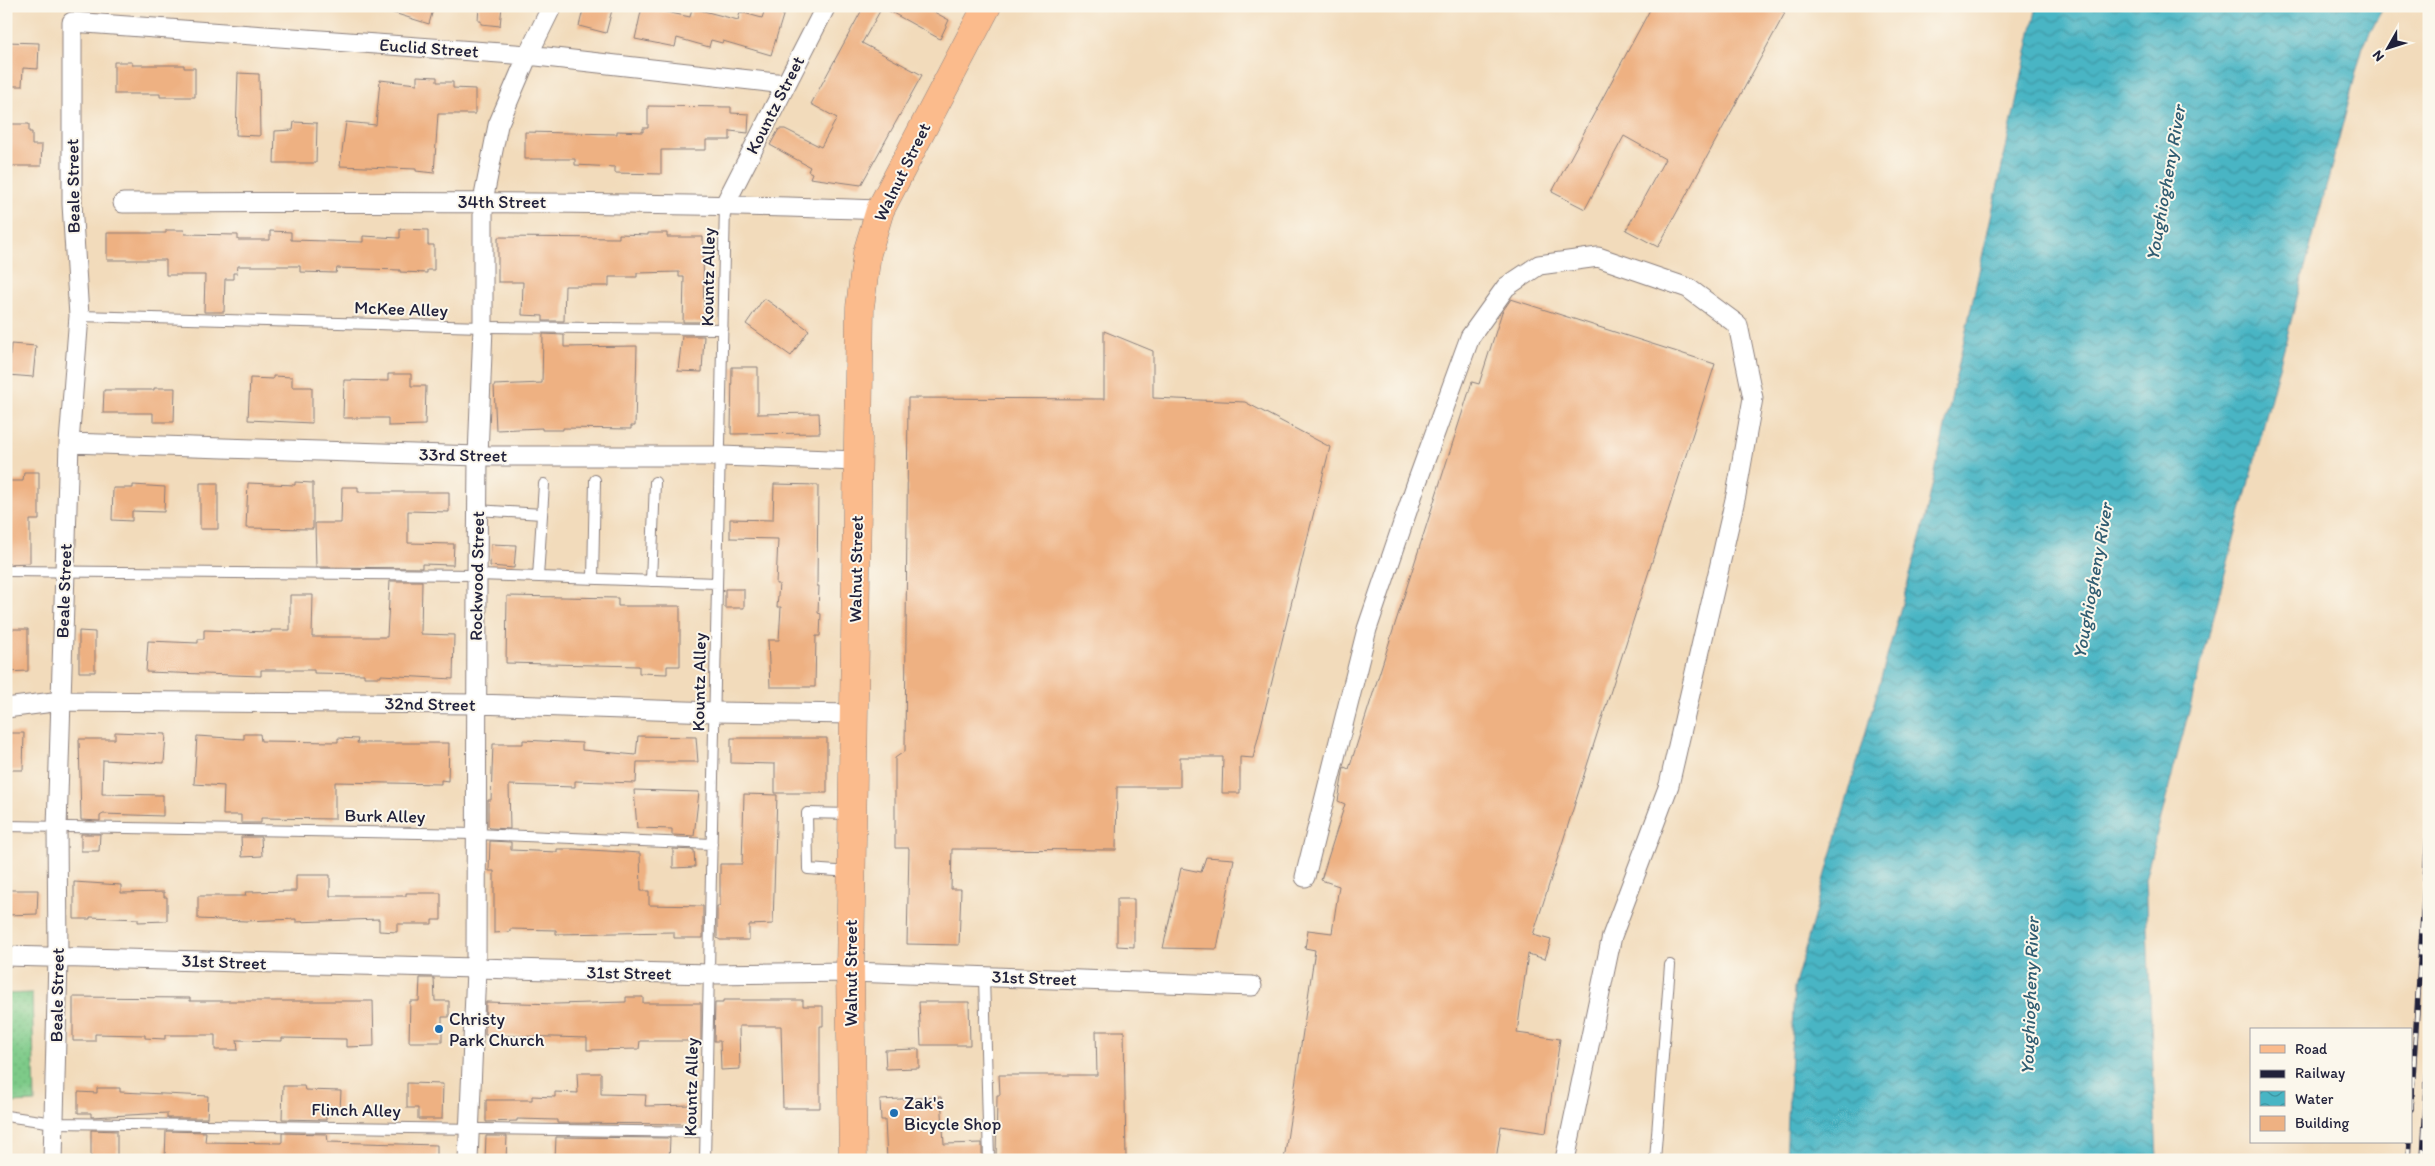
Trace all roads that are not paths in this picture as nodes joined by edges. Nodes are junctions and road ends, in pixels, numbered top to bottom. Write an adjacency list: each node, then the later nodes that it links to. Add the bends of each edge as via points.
1 (552, 6): 5 (street, Rockwood Street)
2 (826, 6): 6 (street, Kountz Street)
3 (987, 6): 10 (main road, Walnut Street)
4 (72, 22): 5 (street, Euclid Street); 11 (street, Beale Street, via 72,204)
5 (528, 56): 6 (street, Euclid Street); 7 (street, Rockwood Street, via 498,125)
6 (785, 84): 9 (street, Kountz Street)
7 (483, 201): 8 (street, 34th Street); 9 (street, 34th Street); 12 (street, Rockwood Street)
8 (124, 203)
9 (725, 204): 10 (street, 34th Street); 13 (lane, Kountz Alley)
10 (880, 210): 17 (main road, Walnut Street, via 867,253 860,307)
11 (79, 316): 12 (lane, McKee Alley); 14 (street, Beale Street)
12 (483, 327): 13 (lane, McKee Alley); 15 (street, Rockwood Street)
13 (723, 329): 16 (lane, Kountz Alley)
14 (69, 443): 15 (street, 33rd Street); 24 (street, Beale Street)
15 (478, 456): 16 (street, 33rd Street); 21 (street, Rockwood Street)
16 (720, 456): 17 (street, 33rd Street); 29 (lane, Kountz Alley)
17 (857, 461): 34 (main road, Walnut Street)
18 (595, 480): 27 (lane)
19 (655, 482): 28 (lane)
20 (544, 484): 22 (lane)
21 (477, 510): 22 (lane); 25 (street, Rockwood Street)
22 (542, 514): 26 (lane)
23 (6, 571): 24 (lane)
24 (65, 572): 25 (lane); 30 (street, Beale Street)
25 (477, 575): 26 (lane); 31 (street, Rockwood Street)
26 (538, 577): 27 (lane)
27 (593, 579): 28 (lane)
28 (651, 581): 29 (lane)
29 (717, 583): 33 (lane, Kountz Alley)
30 (61, 701): 31 (street, 32nd Street); 32 (street, 32nd Street); 37 (street, Beale Street)
31 (476, 704): 33 (street, 32nd Street); 38 (street, Rockwood Street)
32 (6, 708)
33 (714, 712): 34 (street, 32nd Street); 39 (lane, Kountz Alley)
34 (853, 714): 35 (main road, Walnut Street)
35 (852, 814): 40 (main road, Walnut Street); 40 (lane, via 807,813 808,869)
36 (6, 826): 37 (lane, Burk Alley)
37 (57, 828): 38 (lane, Burk Alley); 43 (street, Beale Street)
38 (476, 834): 39 (lane, Burk Alley); 45 (street, Rockwood Street)
39 (712, 844): 47 (lane, Kountz Alley)
40 (851, 872): 46 (main road, Walnut Street)
41 (1305, 877): 59 (street, via 1367,629 1470,337 1506,287 1539,265 1598,257 1688,288 1738,326 1753,398 1736,495 1669,785 1612,936)
42 (6, 956): 43 (street, 31st Street)
43 (58, 957): 45 (street, 31st Street); 51 (street, Beale Street)
44 (1670, 965): 60 (lane)
45 (476, 970): 47 (street, 31st Street); 52 (street, Rockwood Street)
46 (850, 972): 47 (street, 31st Street); 48 (street, 31st Street); 57 (main road, Walnut Street)
47 (709, 974): 53 (lane, Kountz Alley)
48 (984, 976): 49 (street, 31st Street); 58 (lane)
49 (1252, 986)
50 (6, 1116): 51 (lane, Flinch Alley)
51 (54, 1123): 52 (lane, Flinch Alley); 54 (street, Beale Street)
52 (470, 1128): 53 (lane, Flinch Alley); 55 (street, Rockwood Street)
53 (706, 1132): 56 (lane, Kountz Alley)
54 (53, 1160)
55 (468, 1160)
56 (705, 1160)
57 (853, 1160)
58 (989, 1160)
59 (1565, 1160)
60 (1656, 1160)

